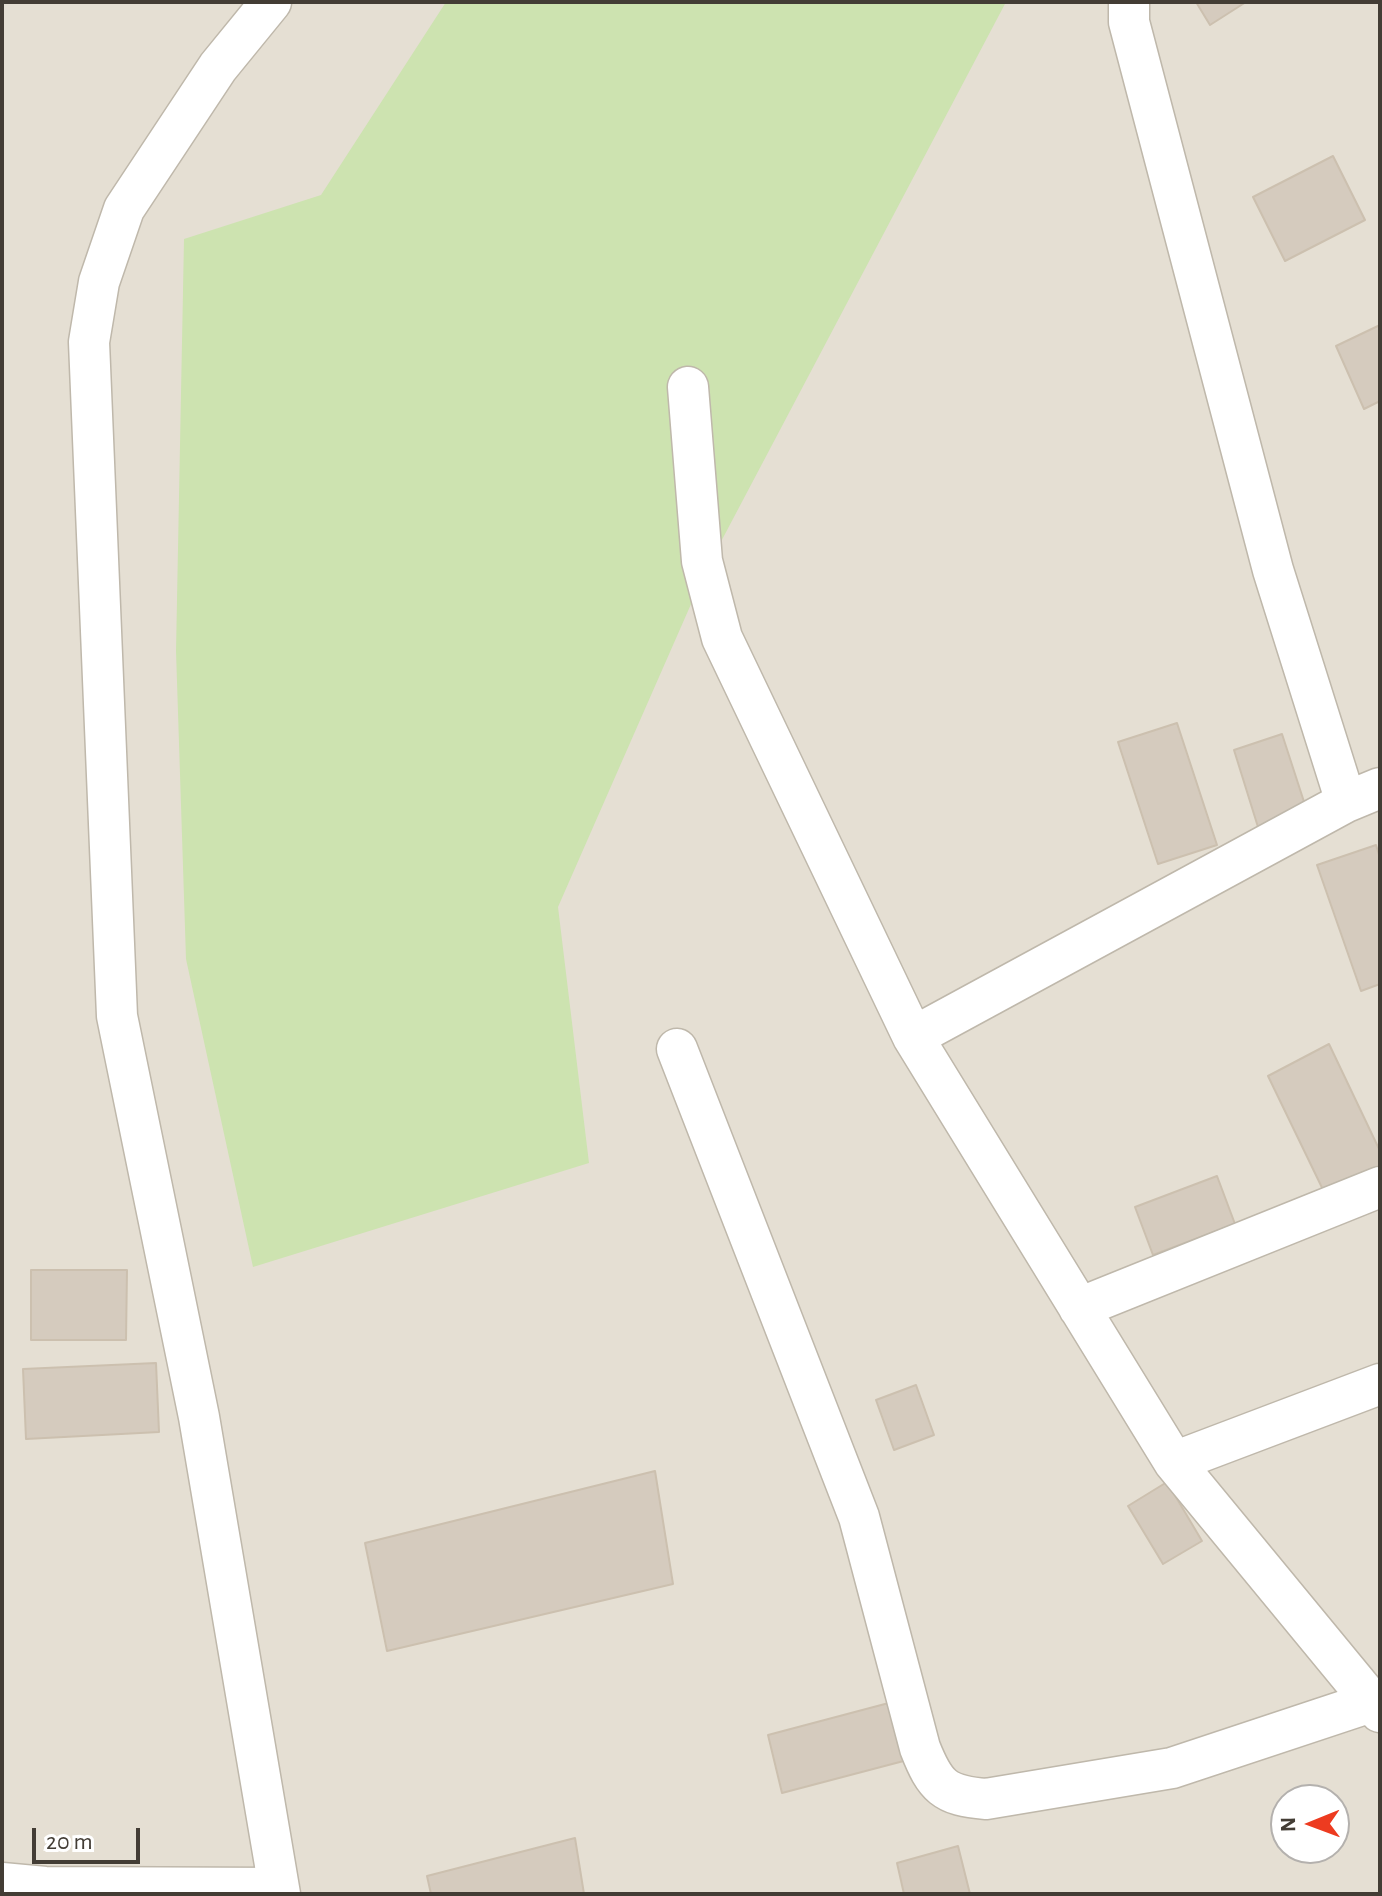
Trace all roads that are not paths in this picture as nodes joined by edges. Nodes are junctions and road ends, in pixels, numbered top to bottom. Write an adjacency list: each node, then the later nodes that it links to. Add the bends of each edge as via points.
1 (271, 2): 13 (street, via 218,67 124,209 99,282 89,342 117,1016 199,1417)
2 (1129, 2): 4 (street, via 1129,22 1273,570)
3 (688, 387): 5 (street, via 702,561 722,638)
4 (1363, 795): 5 (street)
5 (913, 1037): 8 (street)
6 (677, 1049): 11 (street, via 859,1517 931,1778 956,1797 986,1799 1172,1768)
7 (1380, 1187): 8 (street)
8 (1079, 1308): 10 (street)
9 (1380, 1384): 10 (street)
10 (1174, 1462): 11 (street)
11 (1377, 1704)
12 (2, 1883): 13 (street)
13 (280, 1891)

